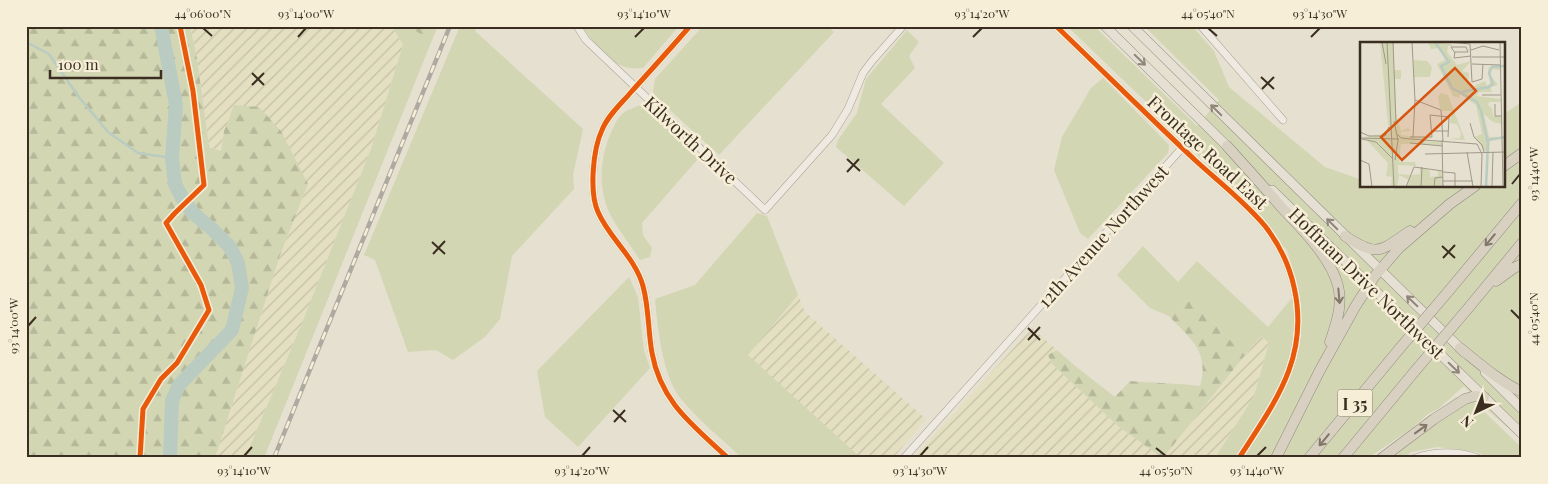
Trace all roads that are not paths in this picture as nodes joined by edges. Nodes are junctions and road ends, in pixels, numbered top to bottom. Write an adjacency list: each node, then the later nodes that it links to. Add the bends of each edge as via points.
1 (577, 26): 8 (street, Kilworth Drive, via 586,40)
2 (690, 26): 8 (street)
3 (903, 26): 8 (street, Kilworth Drive, via 863,73 848,109 832,135 765,210)
4 (1056, 26): 11 (street, Frontage Road East)
5 (1105, 26): 10 (main road, Hoffman Drive Northwest, one-way to 10)
6 (1132, 26): 17 (main road, Hoffman Drive Northwest, one-way to 6)
7 (1201, 26): 9 (street)
8 (636, 87): 29 (street, via 602,129 594,166 593,190 597,211 635,267 642,283 648,306 652,352 668,397 678,412)
9 (1282, 120)
10 (1227, 146): 21 (main road, Hoffman Drive Northwest); 24 (highway, one-way to 24, via 1306,234 1333,273 1340,301)
11 (1182, 148): 30 (street, 12th Avenue Northwest); 31 (street, Frontage Road East, via 1256,216 1273,237 1287,263 1297,302 1297,340 1293,360 1274,402)
12 (1522, 153): 13 (highway)
13 (1506, 165)
14 (1472, 188): 15 (highway)
15 (1451, 203): 17 (highway, via 1382,249 1369,250); 20 (highway, via 1410,237)
16 (1522, 203): 33 (highway, I 35, one-way to 33, bridge)
17 (1345, 236): 20 (main road, Hoffman Drive Northwest)
18 (1522, 243): 22 (highway, I 35)
19 (1522, 264): 22 (highway, via 1500,277)
20 (1380, 270): 21 (highway); 23 (main road, Hoffman Drive Northwest, one-way to 20)
21 (1370, 285): 24 (highway); 26 (main road, Hoffman Drive Northwest, one-way to 26)
22 (1470, 306): 34 (highway, I 35, bridge)
23 (1460, 348): 25 (highway, via 1493,375); 27 (main road, Hoffman Drive Northwest)
24 (1320, 370): 32 (highway)
25 (1522, 392)
26 (1484, 397): 28 (main road, Hoffman Drive Northwest); 35 (highway, one-way to 26, via 1465,399)
27 (1522, 409)
28 (1522, 434)
29 (728, 458)
30 (904, 458)
31 (1239, 458)
32 (1276, 458)
33 (1309, 458)
34 (1343, 458)
35 (1382, 458)
36 (1416, 458): 37 (street, via 1444,452)
37 (1478, 458)

